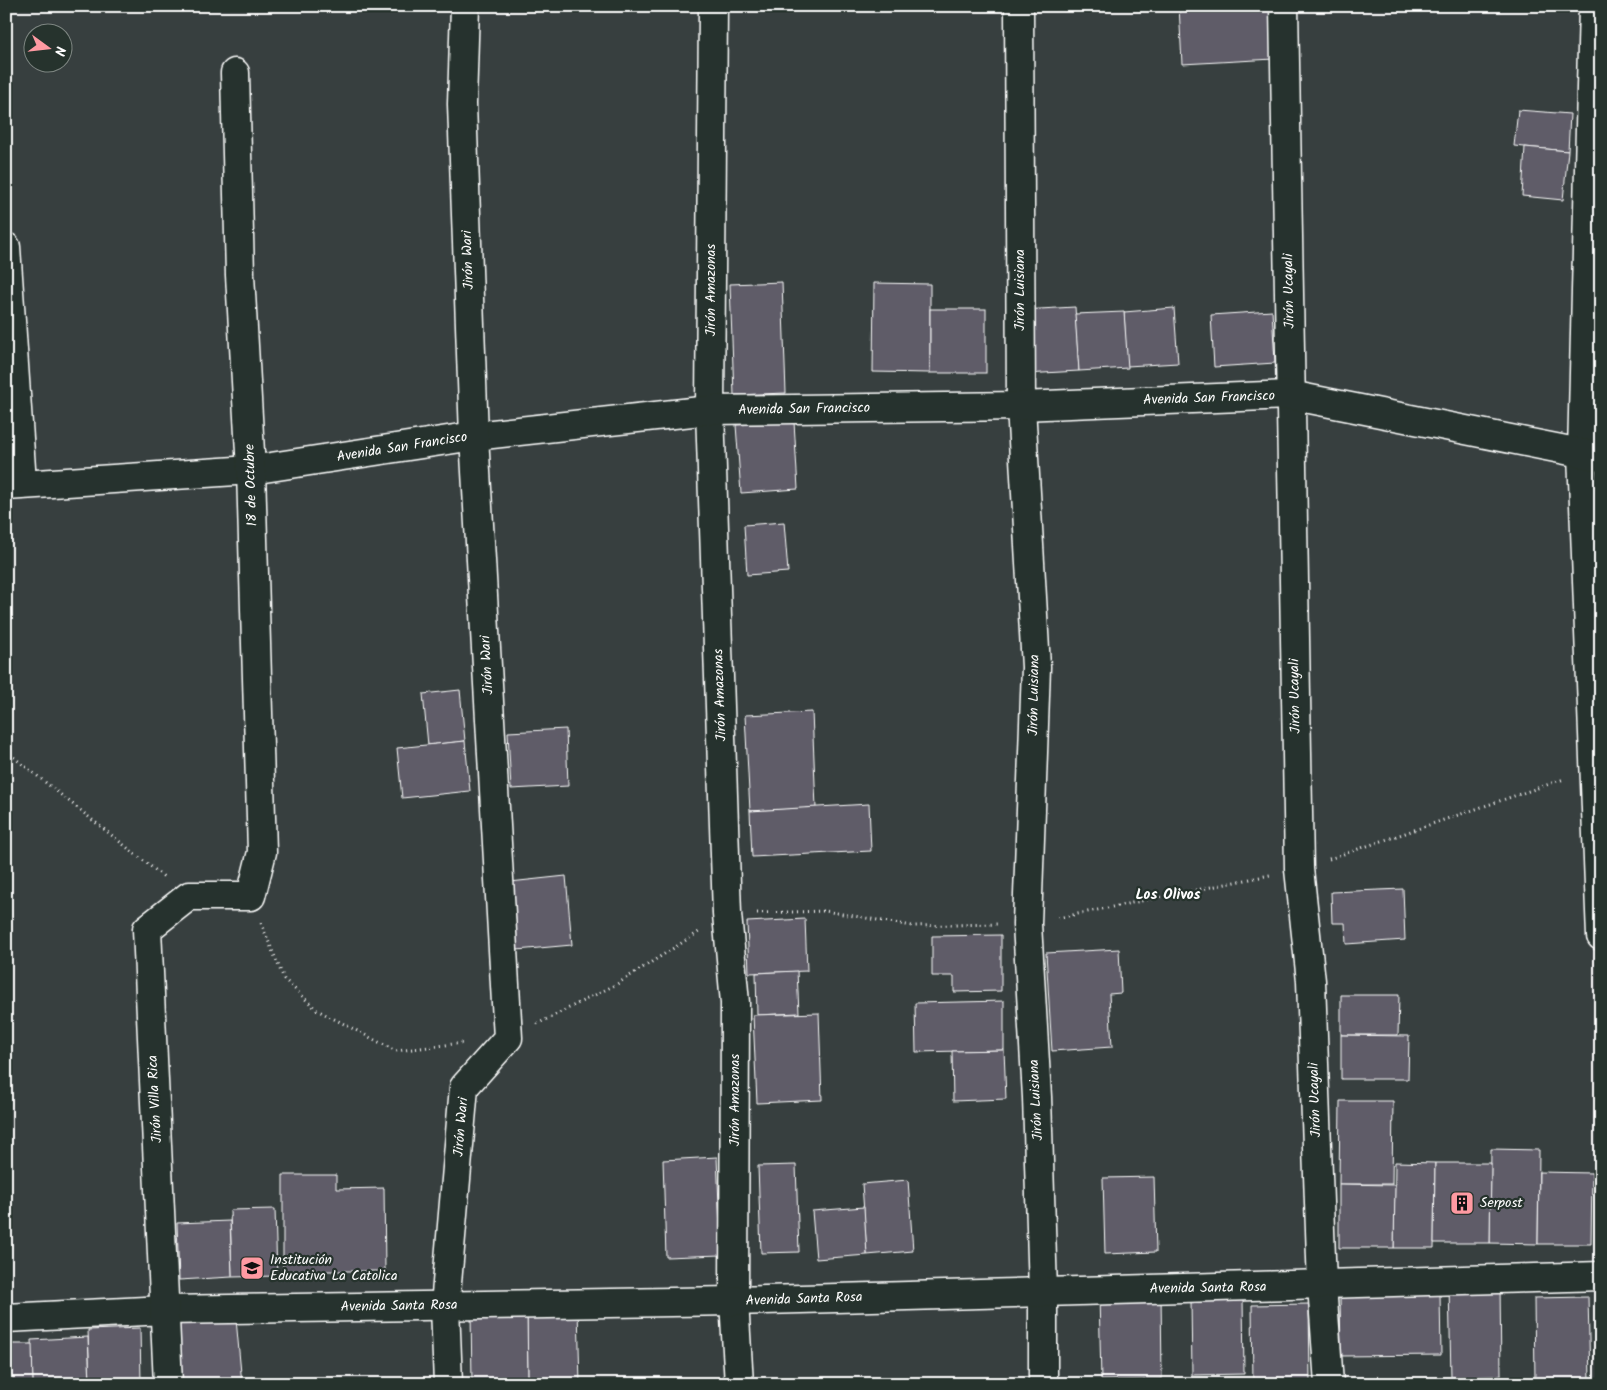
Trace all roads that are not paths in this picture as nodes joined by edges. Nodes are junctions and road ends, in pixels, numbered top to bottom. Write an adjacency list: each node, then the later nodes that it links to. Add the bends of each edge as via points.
1 (465, 6): 11 (street, Jirón Wari, via 462,104)
2 (713, 6): 10 (street, Jirón Amazonas)
3 (1019, 6): 9 (street, Jirón Luisiana)
4 (1284, 6): 8 (street, Jirón Ucayali)
5 (1593, 6): 12 (street)
6 (235, 73): 13 (street, 18 de Octubre, via 240,275)
7 (6, 247): 14 (street)
8 (1290, 395): 9 (street, Avenida San Francisco); 12 (street, Avenida San Francisco); 18 (street, Jirón Ucayali, via 1299,869 1311,982)
9 (1021, 406): 10 (street, Avenida San Francisco); 19 (street, Jirón Luisiana, via 1036,668 1027,924)
10 (710, 410): 11 (street, Avenida San Francisco); 20 (street, Jirón Amazonas, via 727,914 735,1003)
11 (474, 436): 13 (street, Avenida San Francisco); 21 (street, Jirón Wari, via 508,1038 464,1087)
12 (1592, 455): 16 (street, via 1595,768)
13 (251, 470): 14 (street, Avenida San Francisco); 15 (street, 18 de Octubre, via 262,852 251,896)
14 (14, 485)
15 (189, 896): 22 (street, Jirón Villa Rica, via 146,929)
16 (1601, 936)
17 (1601, 1276): 18 (street, Avenida Santa Rosa)
18 (1322, 1285): 19 (street, Avenida Santa Rosa); 28 (street, Jirón Ucayali)
19 (1043, 1292): 20 (street, Avenida Santa Rosa); 27 (street, Jirón Luisiana)
20 (734, 1301): 21 (street, Avenida Santa Rosa); 26 (street, Jirón Amazonas)
21 (445, 1306): 22 (street, Avenida Santa Rosa); 25 (street, Jirón Wari)
22 (166, 1310): 23 (street, Avenida Santa Rosa); 24 (street, Jirón Villa Rica)
23 (6, 1318)
24 (168, 1384)
25 (448, 1384)
26 (738, 1384)
27 (1043, 1384)
28 (1329, 1384)

